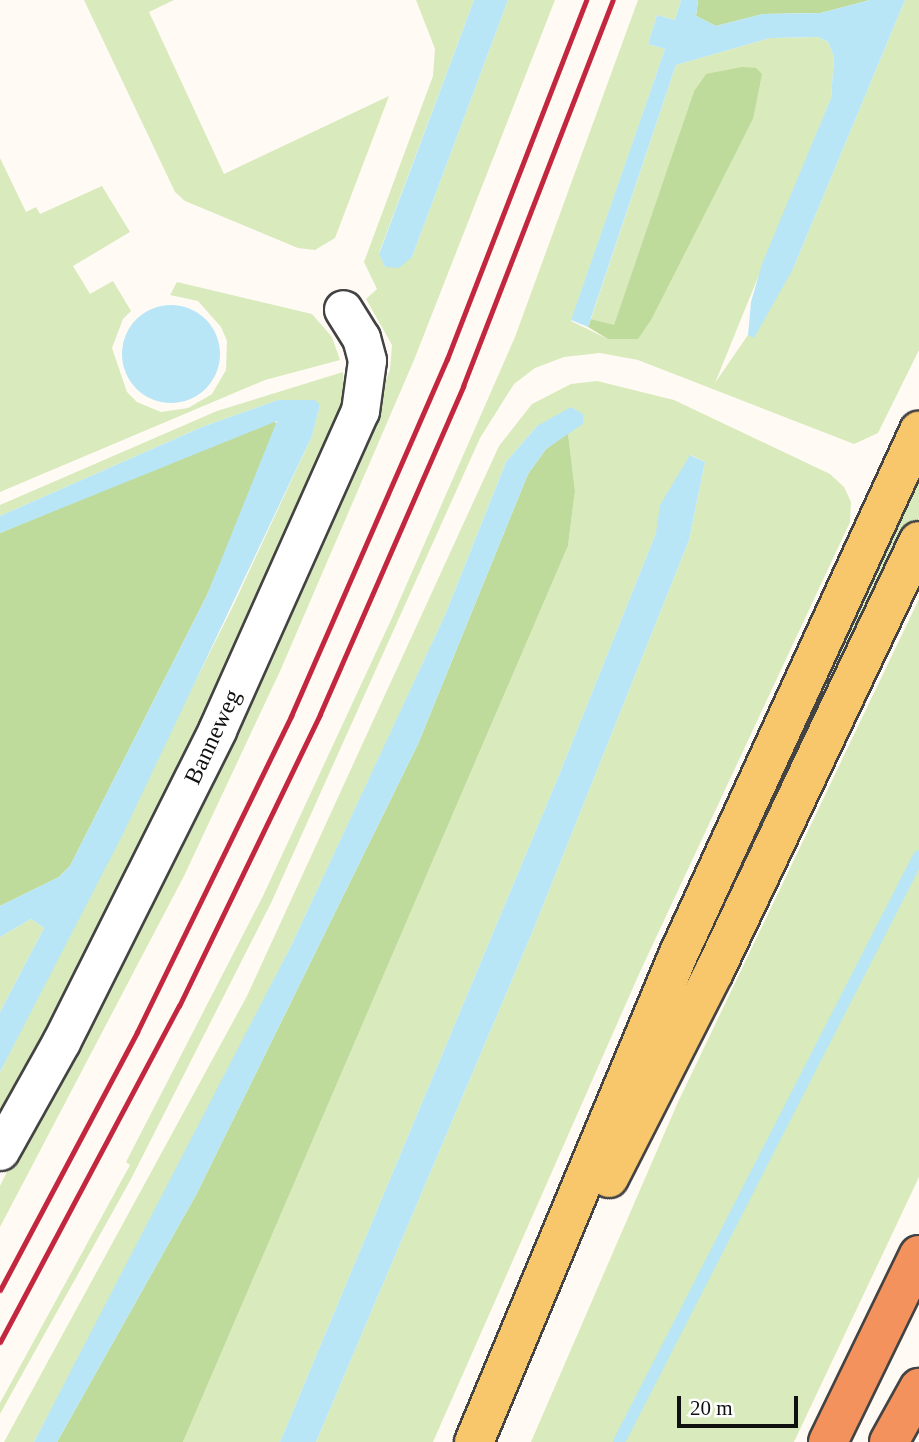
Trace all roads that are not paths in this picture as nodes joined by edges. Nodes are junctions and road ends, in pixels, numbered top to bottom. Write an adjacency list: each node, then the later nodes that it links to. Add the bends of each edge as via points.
1 (343, 309): 4 (street, Banneweg, via 361,338 367,360 360,411 205,754 61,1042)
2 (919, 431): 7 (main road, via 679,953)
3 (919, 541): 7 (main road, via 714,972)
4 (0, 1151)
5 (919, 1255): 8 (highway)
6 (919, 1388): 9 (highway)
7 (474, 1442)
8 (828, 1442)
9 (889, 1442)

